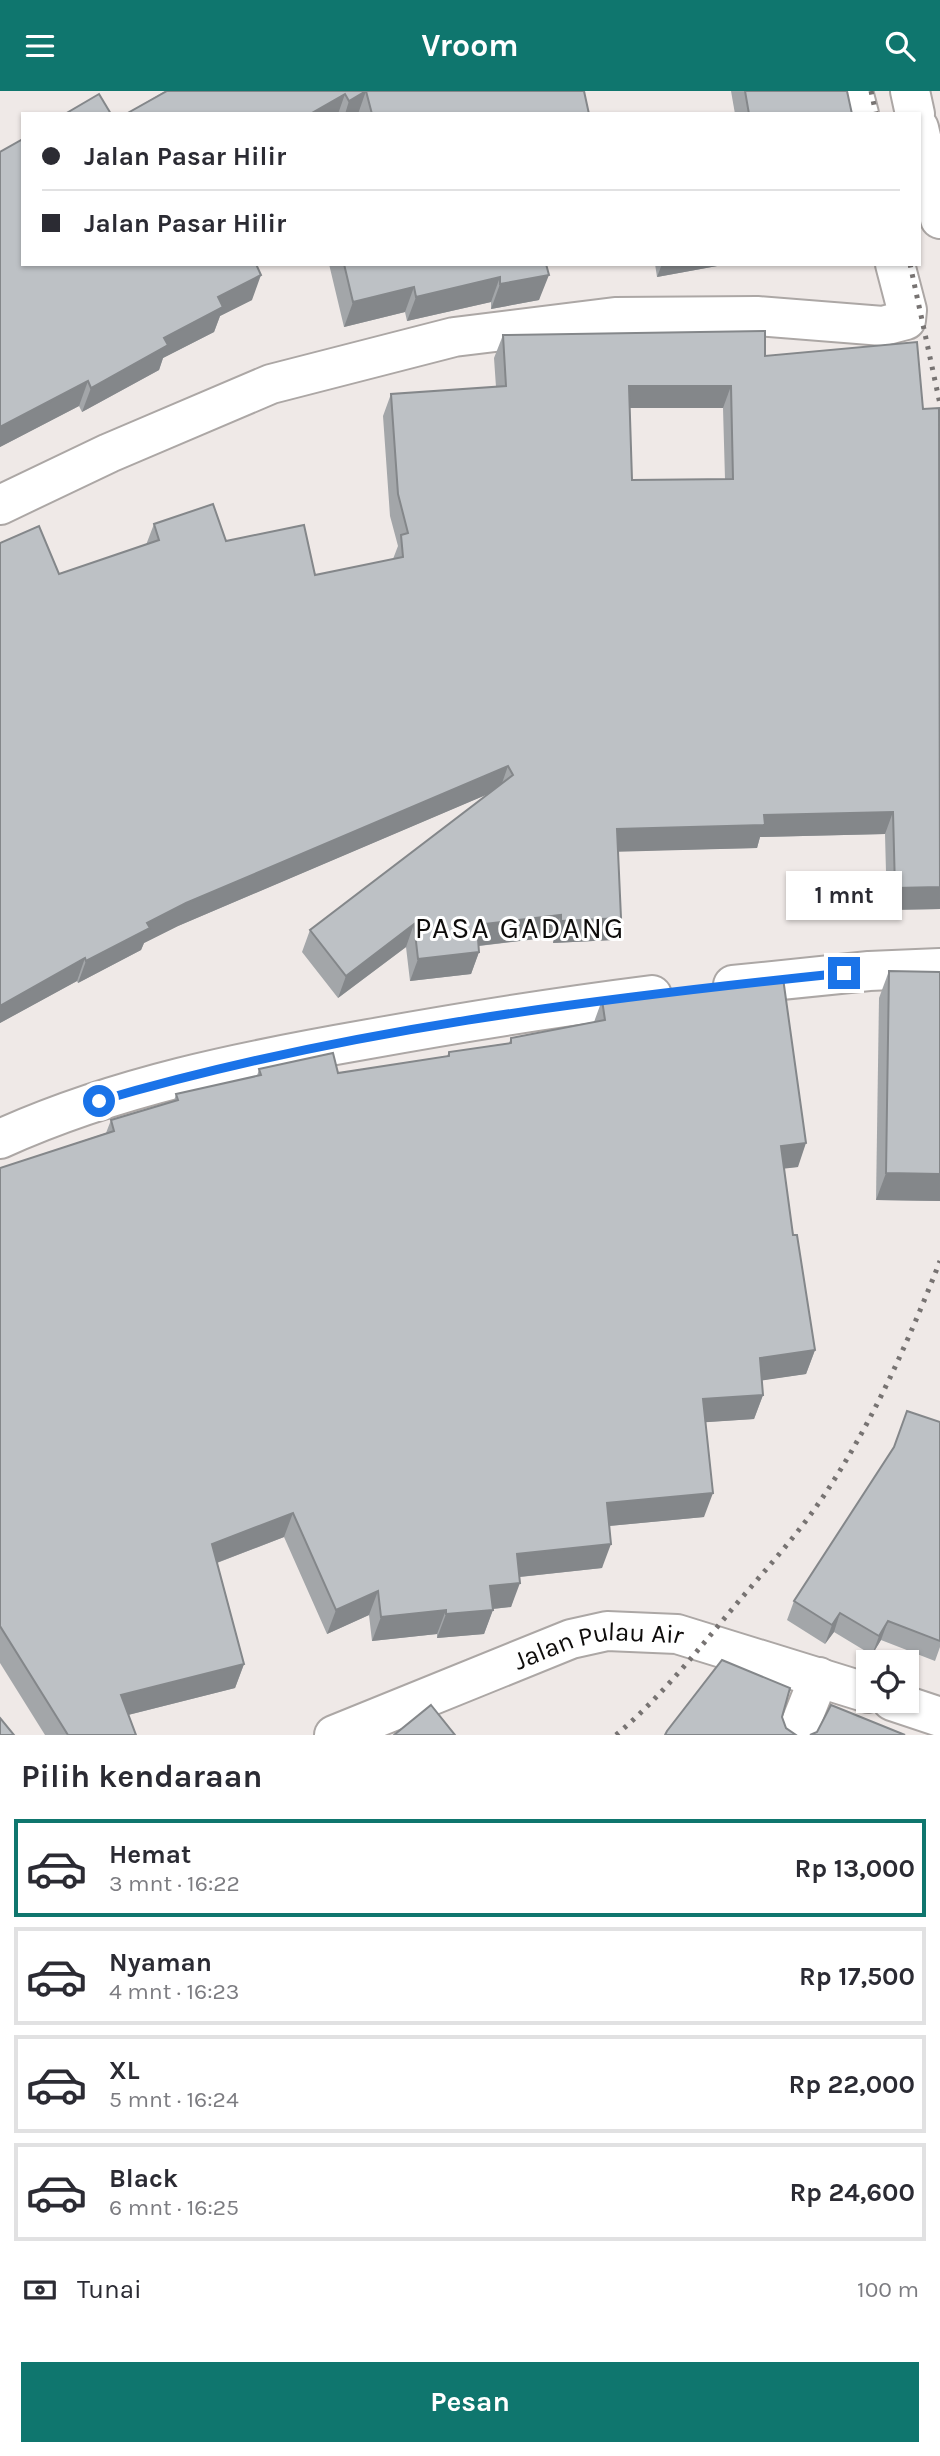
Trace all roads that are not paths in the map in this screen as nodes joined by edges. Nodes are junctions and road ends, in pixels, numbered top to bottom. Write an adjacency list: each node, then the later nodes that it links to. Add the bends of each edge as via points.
1 (853, 91): 3 (street)
2 (910, 91): 4 (street)
3 (858, 112)
4 (915, 112)
5 (921, 137): 6 (street)
6 (940, 219)
7 (896, 266): 8 (street, via 907,310 906,320 899,324 757,316 615,317 454,337 271,384)
8 (0, 505)
9 (940, 968): 10 (street, via 869,971 536,1010 204,1070 99,1101)
10 (0, 1139)
11 (818, 1677): 12 (street, Jalan Pulau Air); 15 (street, Jalan Pulau Air, via 677,1634 607,1631 571,1639); 16 (street)
12 (856, 1689)
13 (919, 1710): 14 (street)
14 (940, 1717)
15 (334, 1735)
16 (796, 1735)

